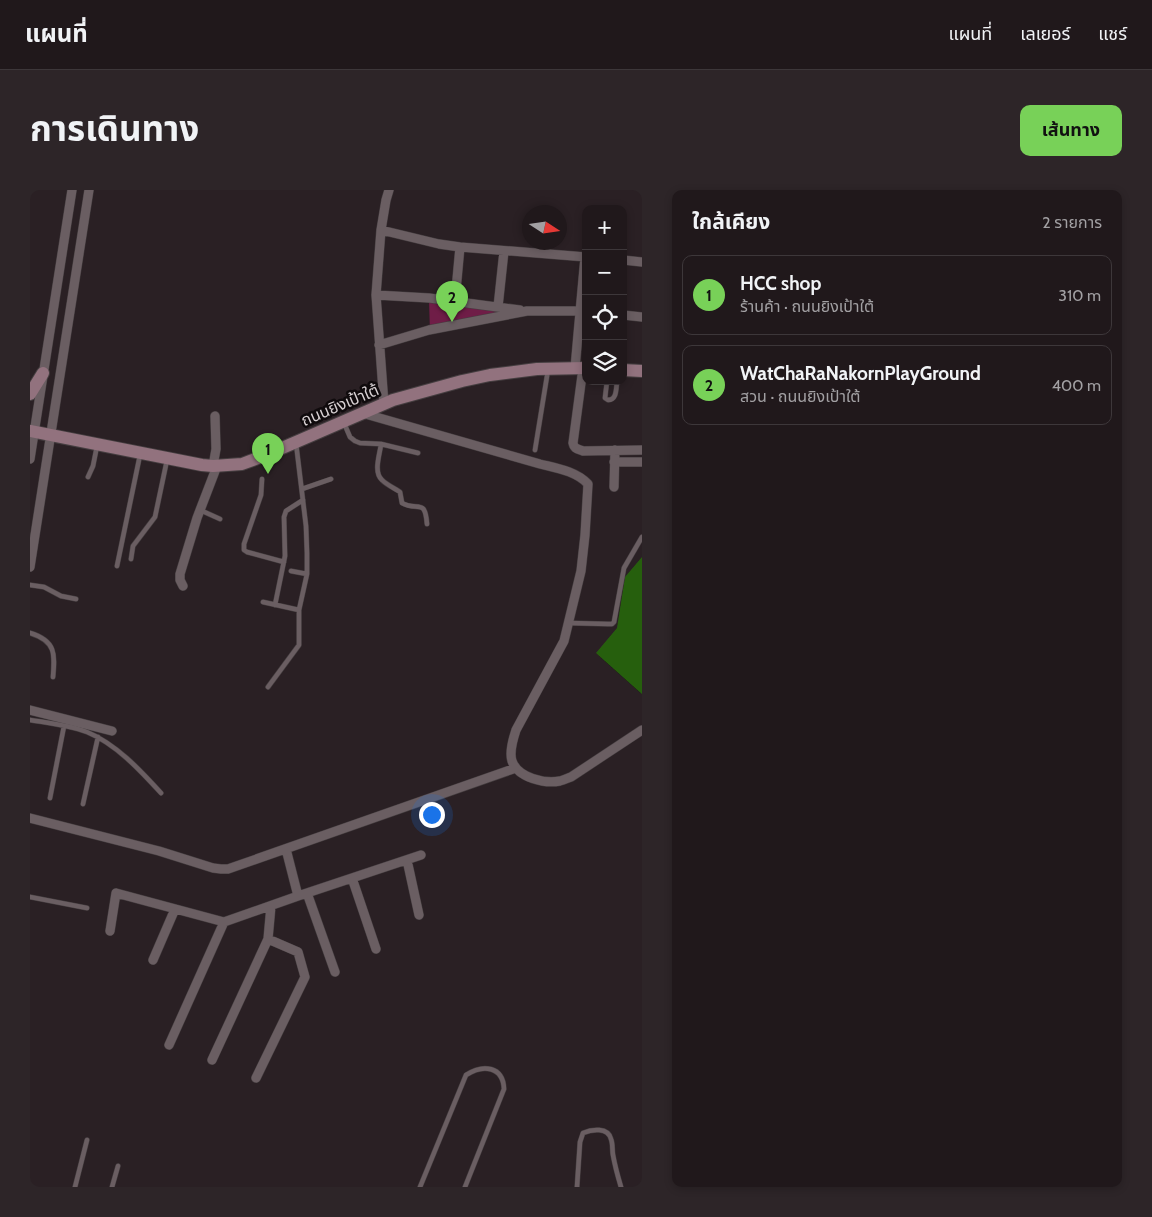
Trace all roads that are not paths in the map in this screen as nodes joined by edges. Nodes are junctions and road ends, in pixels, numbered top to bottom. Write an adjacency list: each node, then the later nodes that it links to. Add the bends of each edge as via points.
1 (72, 190): 23 (street)
2 (90, 190): 32 (street)
3 (389, 190): 4 (street)
4 (381, 230): 5 (street); 10 (street)
5 (460, 247): 6 (street); 11 (street)
6 (504, 251): 7 (street); 12 (street)
7 (582, 257)
8 (627, 260): 9 (street)
9 (642, 262)
10 (376, 295): 11 (street); 18 (street)
11 (455, 301): 12 (street)
12 (498, 307): 13 (street)
13 (528, 311): 14 (street); 18 (street, via 429,330)
14 (582, 311)
15 (627, 315): 16 (street)
16 (642, 317)
17 (582, 340): 20 (street)
18 (379, 345): 27 (street)
19 (548, 368): 20 (main road, ถนนยิงเป้าใต้); 27 (main road, ถนนยิงเป้าใต้, via 462,381); 36 (lane)
20 (581, 368): 37 (street, via 574,446 583,451)
21 (627, 370): 22 (main road)
22 (642, 371)
23 (43, 373): 26 (main road); 31 (street)
24 (607, 385): 25 (lane, via 605,398 608,400 614,397)
25 (616, 385)
26 (30, 394)
27 (384, 404): 28 (main road, ถนนยิงเป้าใต้)
28 (362, 413): 30 (main road, ถนนยิงเป้าใต้); 68 (street, via 564,470 588,484 579,583)
29 (215, 416): 45 (street)
30 (343, 422): 33 (main road, ถนนยิงเป้าใต้); 34 (lane, via 355,441)
31 (32, 432): 32 (main road, ถนนยิงเป้าใต้); 41 (street)
32 (50, 435): 35 (main road, ถนนยิงเป้าใต้); 59 (street)
33 (296, 442): 45 (main road, ถนนยิงเป้าใต้, via 242,464); 50 (lane)
34 (382, 444): 40 (lane); 54 (lane, via 377,469 379,477 400,492 402,504 420,506)
35 (97, 445): 39 (main road, ถนนยิงเป้าใต้); 46 (lane)
36 (535, 450)
37 (615, 450): 38 (street); 43 (street)
38 (642, 450)
39 (140, 453): 42 (main road, ถนนยิงเป้าใต้); 58 (lane)
40 (418, 453)
41 (30, 459)
42 (168, 459): 45 (main road, ถนนยิงเป้าใต้); 56 (lane, via 155,517 133,546)
43 (614, 462): 44 (street); 49 (street)
44 (642, 462)
45 (215, 466): 52 (street)
46 (88, 477)
47 (262, 479): 57 (lane, via 261,495 244,550)
48 (331, 479): 50 (lane)
49 (614, 487)
50 (302, 489): 51 (lane)
51 (303, 500): 57 (lane, via 284,517); 61 (lane)
52 (200, 510): 53 (lane); 63 (street, via 180,574)
53 (220, 519)
54 (427, 524)
55 (642, 537): 68 (lane, via 624,568 614,622)
56 (131, 559)
57 (284, 562): 66 (lane)
58 (117, 566)
59 (30, 567)
60 (290, 571): 61 (lane)
61 (307, 574): 67 (lane)
62 (30, 585): 64 (lane)
63 (183, 586)
64 (76, 599)
65 (264, 602): 66 (lane)
66 (275, 605): 67 (lane)
67 (299, 610): 71 (lane, via 298,645)
68 (569, 623): 78 (street, via 564,641 516,730 511,755)
69 (30, 633): 70 (lane, via 46,641 53,650)
70 (53, 677)
71 (268, 687)
72 (30, 710): 76 (street)
73 (30, 720): 74 (lane)
74 (64, 726): 77 (lane); 80 (lane)
75 (642, 730): 78 (street, via 561,781 531,778)
76 (112, 731)
77 (98, 737): 79 (lane, via 132,763); 81 (lane)
78 (516, 768): 83 (street)
79 (161, 793)
80 (50, 798)
81 (83, 804)
82 (30, 818): 83 (street, via 221,869)
83 (286, 849): 87 (street)
84 (421, 855): 85 (street)
85 (406, 860): 86 (street); 92 (street)
86 (352, 878): 87 (street); 96 (street)
87 (302, 894): 89 (street); 98 (street)
88 (30, 897): 90 (lane)
89 (270, 906): 93 (street); 95 (street)
90 (87, 908)
91 (175, 909): 93 (street); 94 (street, via 116,893); 97 (street)
92 (419, 915)
93 (224, 922): 99 (street)
94 (110, 931)
95 (268, 939): 100 (street); 101 (street, via 298,952 305,978)
96 (376, 949)
97 (153, 960)
98 (336, 972)
99 (169, 1045)
100 (212, 1060)
101 (256, 1078)
102 (87, 1140): 104 (lane)
103 (118, 1166): 105 (lane)
104 (75, 1187)
105 (112, 1187)
106 (420, 1187): 107 (lane, via 466,1075 484,1068 501,1075 504,1089)
107 (465, 1187)
108 (577, 1187): 109 (lane, via 580,1142 584,1134 592,1130 609,1134)
109 (621, 1187)

